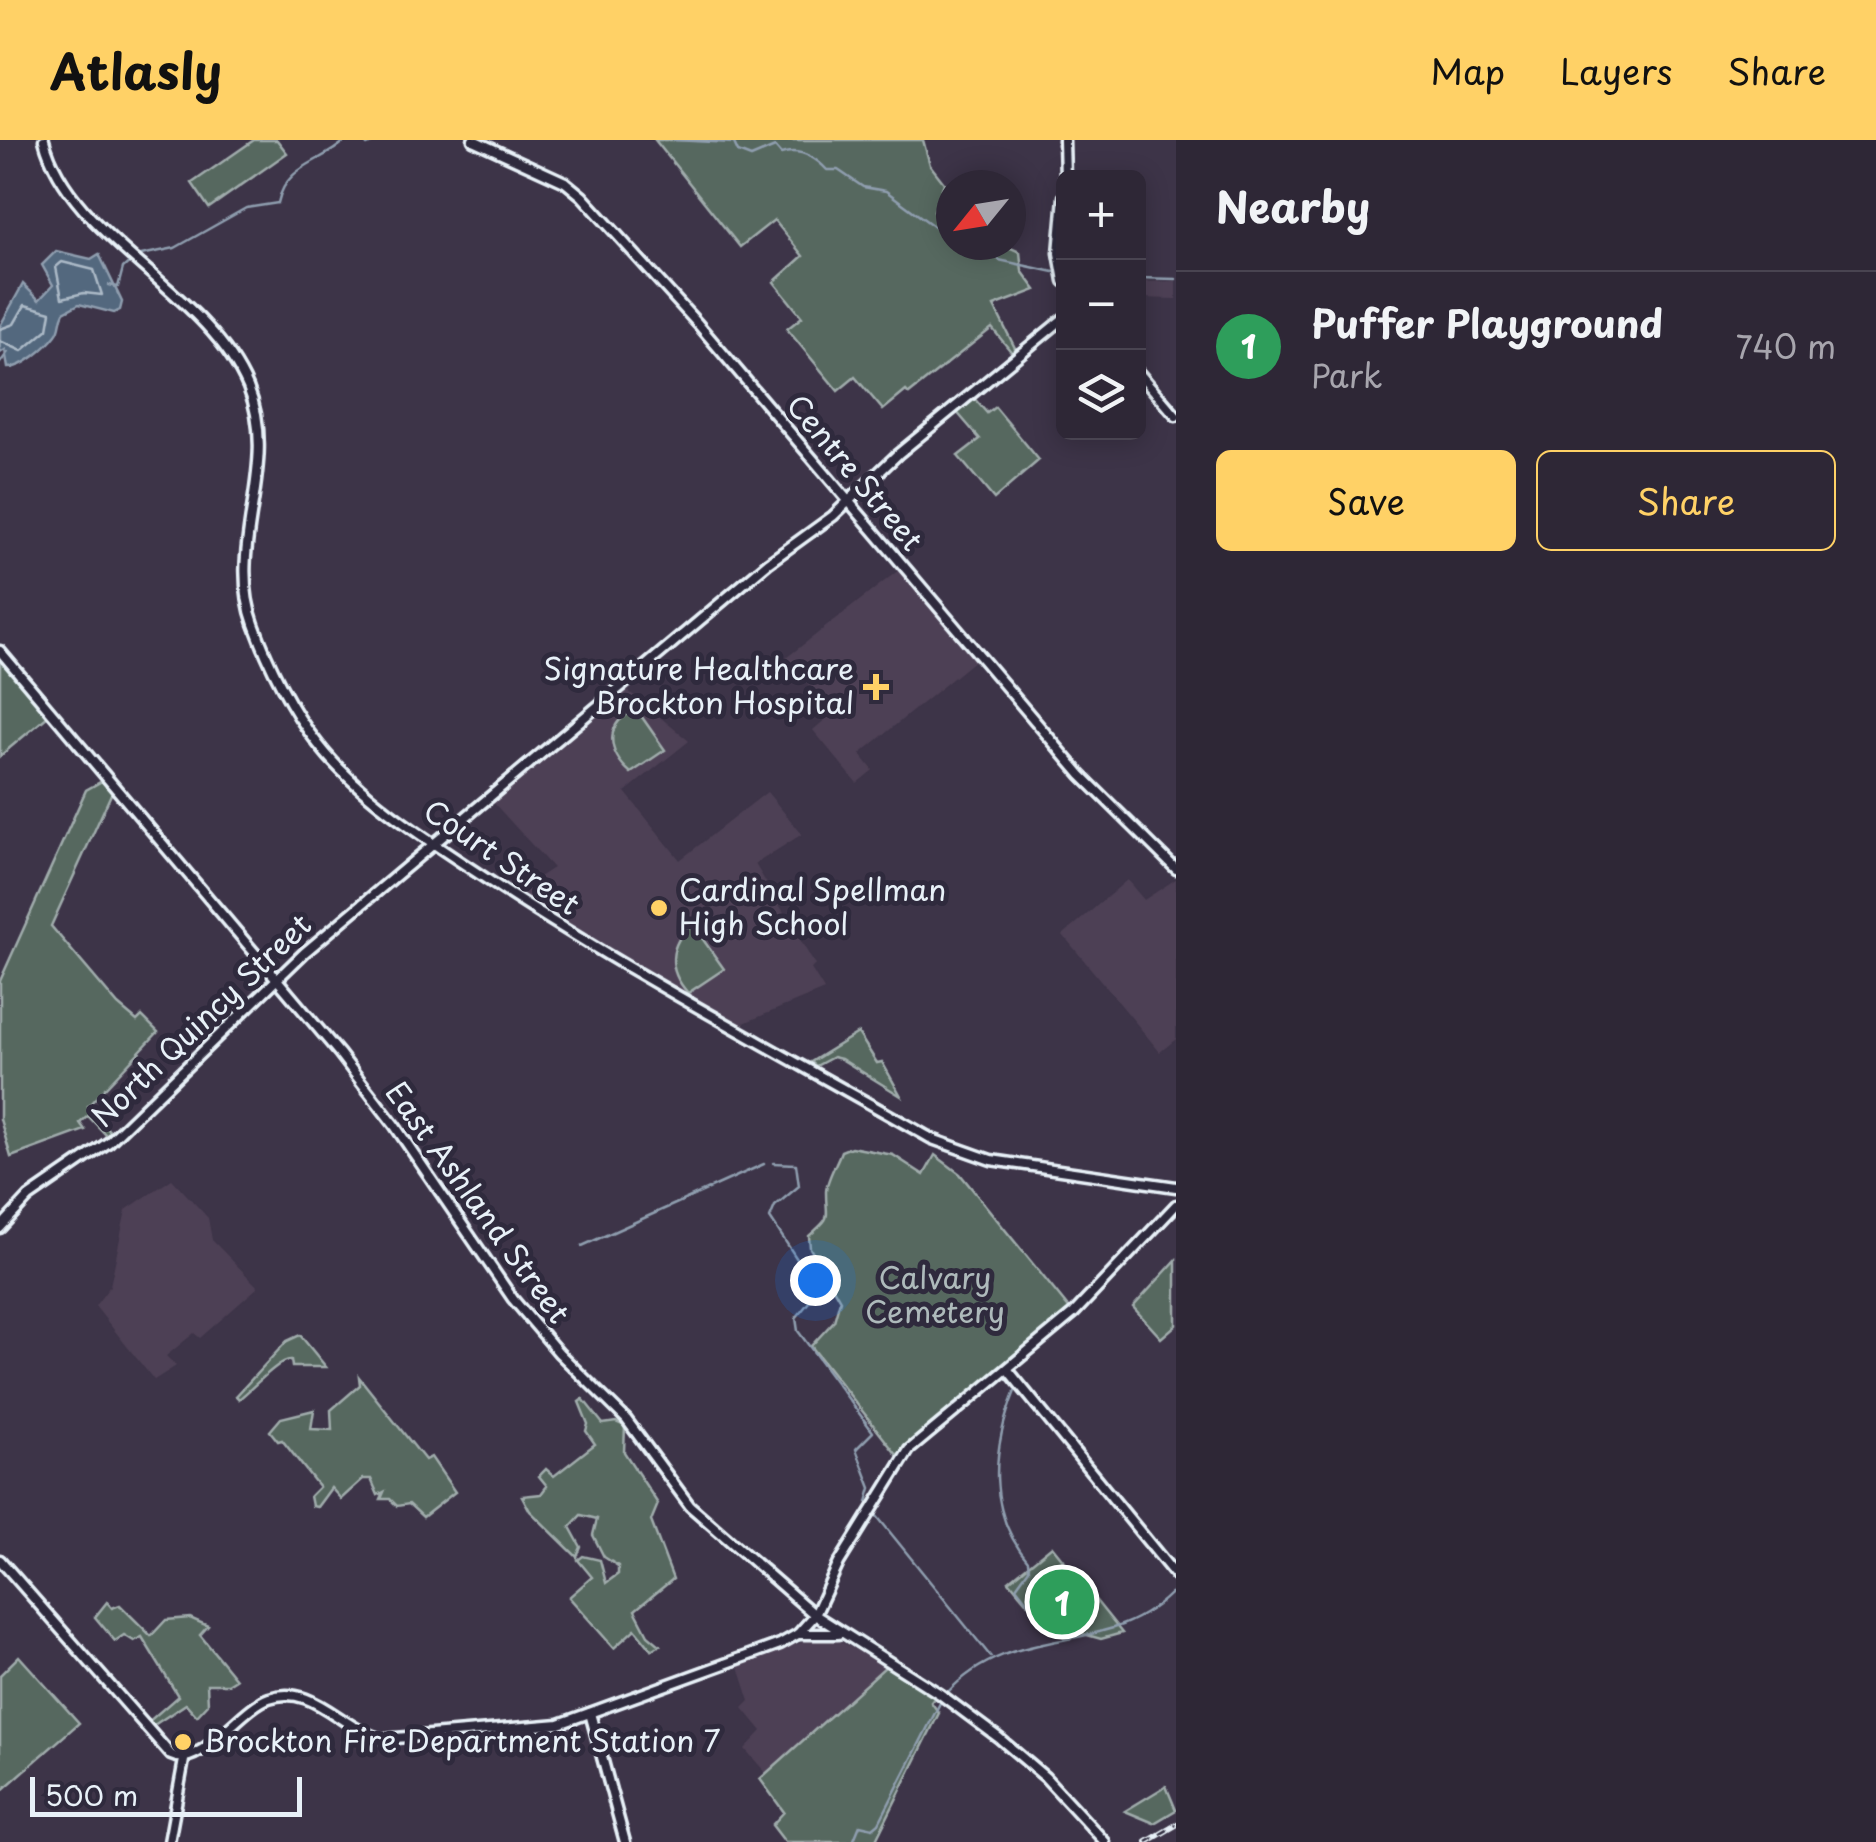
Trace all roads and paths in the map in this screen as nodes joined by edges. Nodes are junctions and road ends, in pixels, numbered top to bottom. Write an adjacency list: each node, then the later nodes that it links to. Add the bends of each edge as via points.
1 (44, 140): 10 (main road, Court Street, via 74,201 234,361 258,416 259,486 244,567 250,610 268,655 318,744)
2 (474, 140): 8 (main road, Centre Street, via 582,196)
3 (1064, 140): 4 (main road)
4 (1065, 170)
5 (1056, 325): 8 (main road, North Quincy Street)
6 (1146, 381): 7 (main road)
7 (1176, 416)
8 (848, 503): 10 (main road, North Quincy Street); 11 (main road, Centre Street, via 1080,775)
9 (0, 652): 12 (main road, East Ashland Street)
10 (433, 844): 12 (main road, North Quincy Street); 13 (main road, Court Street, via 580,940 943,1144 991,1160)
11 (1176, 870)
12 (275, 978): 15 (main road, North Quincy Street, via 109,1142 29,1197); 19 (main road, East Ashland Street, via 396,1126 522,1311 626,1419 690,1506)
13 (1176, 1187)
14 (1176, 1204): 16 (main road, via 1074,1314)
15 (0, 1228)
16 (1008, 1370): 18 (main road); 19 (main road, via 902,1458)
17 (0, 1560): 23 (main road, via 171,1755)
18 (1176, 1576)
19 (813, 1612): 20 (main road); 21 (main road, East Ashland Street)
20 (798, 1634): 21 (main road); 22 (main road)
21 (848, 1637): 26 (main road, East Ashland Street, via 949,1700 1030,1763)
22 (590, 1714): 23 (main road, via 550,1726 384,1739 358,1733 300,1695 278,1696); 25 (main road)
23 (184, 1760): 24 (main road)
24 (169, 1842)
25 (625, 1842)
26 (1105, 1842)

